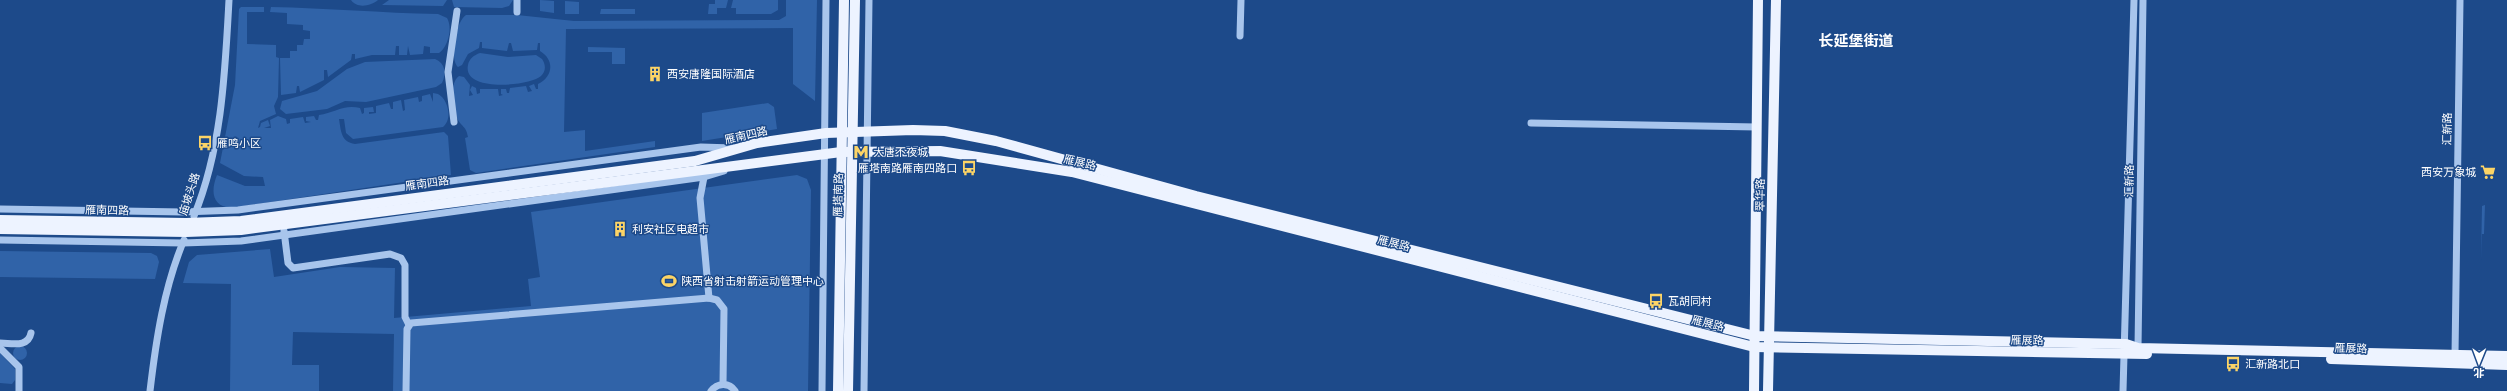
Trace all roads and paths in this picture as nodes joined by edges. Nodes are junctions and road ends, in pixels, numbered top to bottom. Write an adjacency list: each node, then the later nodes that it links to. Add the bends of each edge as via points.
1 (229, 0): 30 (street, 庙坡头路, via 222,108)
2 (517, 0): 14 (street)
3 (826, 0): 22 (street)
4 (844, 0): 19 (main road, 雁塔南路)
5 (855, 0): 20 (main road, 雁塔南路)
6 (869, 0): 21 (street)
7 (1241, 0): 15 (street)
8 (1758, 0): 18 (main road, 翠华路)
9 (1776, 0): 42 (main road, 翠华路)
10 (2134, 0): 48 (street, 汇新路)
11 (2143, 0): 47 (street, 汇新路)
12 (2460, 0): 49 (street, 汇新路)
13 (457, 11): 16 (street, via 448,72)
14 (517, 12)
15 (1240, 36)
16 (454, 122)
17 (1531, 123): 18 (street)
18 (1757, 127): 41 (main road, 翠华路)
19 (842, 131): 20 (main road, 雁南四路); 22 (main road, 雁南四路); 24 (main road, 雁塔南路)
20 (853, 131): 21 (main road, 雁展路); 24 (main road, 雁塔南路)
21 (868, 131): 25 (street); 41 (main road, 雁展路, via 945,131 996,141 1196,196)
22 (826, 133): 23 (main road, 雁南四路); 26 (street)
23 (735, 148): 30 (street, via 701,147 259,208); 33 (main road, 雁南四路, via 687,162)
24 (846, 151): 25 (main road, 雁展路); 26 (main road, 雁南四路); 59 (main road, 雁塔南路); 60 (main road, 雁塔南路)
25 (868, 151): 44 (main road, 雁展路, via 940,151 1072,172); 61 (street)
26 (826, 154): 27 (main road, 雁南四路); 58 (street)
27 (737, 166): 28 (street); 32 (main road, 雁南四路)
28 (704, 177): 35 (street); 38 (street, via 700,198)
29 (0, 210): 30 (street)
30 (195, 212): 33 (street, 庙坡头路)
31 (0, 220): 33 (main road, 雁南四路)
32 (283, 225): 33 (main road, 雁南四路, via 242,230); 35 (street)
33 (189, 228): 34 (main road, 雁南四路); 37 (street, 庙坡头路)
34 (0, 229)
35 (284, 235): 37 (street, via 241,241); 39 (street, via 288,263 293,268 390,254 401,258 405,265 405,315)
36 (0, 240): 37 (street)
37 (183, 243): 54 (street, 庙坡头路, via 164,309)
38 (709, 298): 39 (street); 52 (street, via 720,301 724,309)
39 (409, 325): 55 (street)
40 (31, 333): 43 (street, via 24,343)
41 (1754, 336): 42 (main road, 雁展路); 44 (main road, 翠华路)
42 (1770, 336): 45 (main road, 翠华路); 48 (main road, 雁展路)
43 (0, 343)
44 (1754, 347): 45 (main road, 雁展路); 62 (main road, 翠华路)
45 (1769, 347): 48 (main road, 雁展路); 63 (main road, 翠华路)
46 (0, 348): 53 (street, via 19,367)
47 (2138, 348): 48 (main road, 雁展路); 49 (main road, 雁展路)
48 (2125, 349): 51 (main road, 雁展路); 64 (street, 汇新路)
49 (2454, 355): 50 (main road, 雁展路)
50 (2507, 356)
51 (2507, 365)
52 (723, 384): 56 (street); 57 (street)
53 (19, 391)
54 (150, 391)
55 (406, 391)
56 (711, 391)
57 (734, 391)
58 (822, 391)
59 (838, 391)
60 (848, 391)
61 (864, 391)
62 (1754, 391)
63 (1768, 391)
64 (2123, 391)

